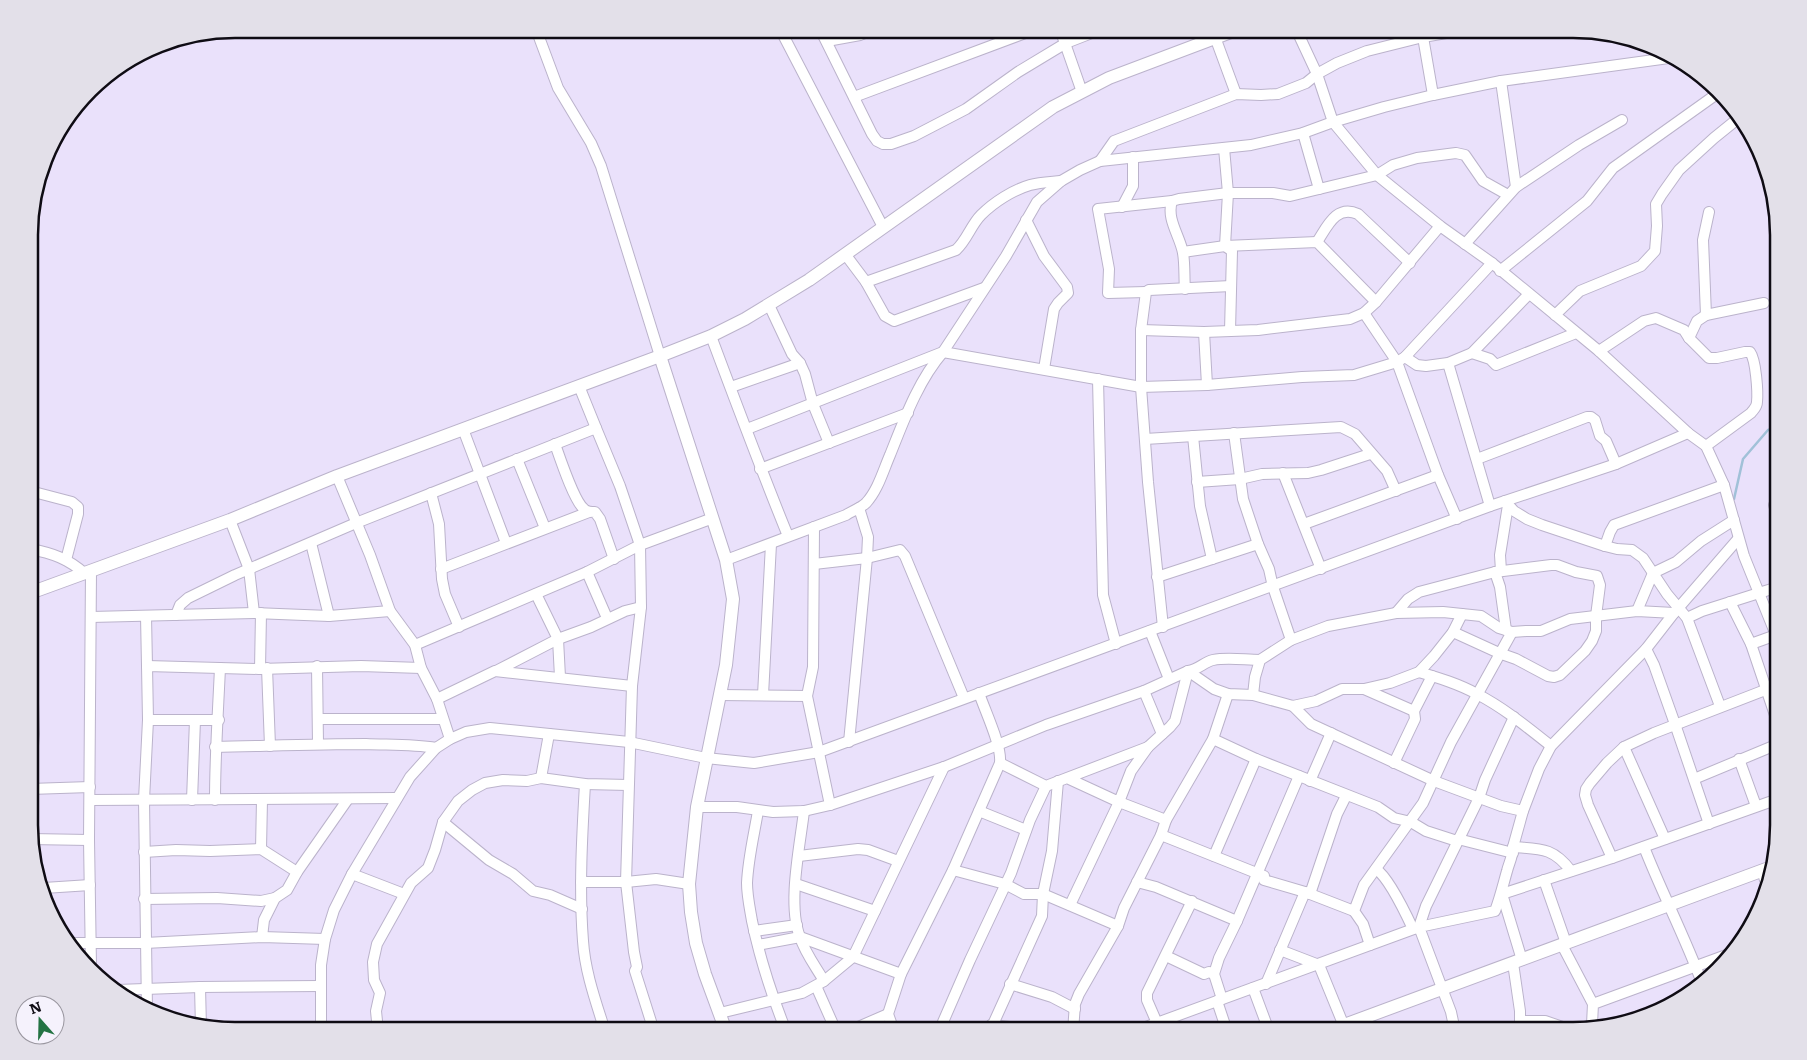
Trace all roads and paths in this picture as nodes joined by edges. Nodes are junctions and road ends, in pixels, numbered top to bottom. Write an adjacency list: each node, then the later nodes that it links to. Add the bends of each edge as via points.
1 (539, 38): 70 (street, via 558,88 601,166)
2 (785, 38): 39 (street)
3 (825, 38): 12 (street)
4 (847, 38): 12 (street)
5 (1012, 38): 21 (street)
6 (1064, 38): 13 (street)
7 (1079, 38): 13 (street)
8 (1215, 38): 17 (street, via 1109,78); 18 (street)
9 (1300, 38): 15 (street)
10 (1419, 38): 15 (street, via 1367,51)
11 (1423, 38): 19 (street)
12 (827, 41): 21 (street)
13 (1066, 43): 17 (street); 21 (street, via 966,109 891,144 877,141)
14 (1656, 56): 16 (street)
15 (1316, 74): 18 (street, via 1306,83 1278,94); 23 (street)
16 (1501, 82): 19 (street); 31 (street)
17 (1082, 92): 39 (street, via 1053,107)
18 (1236, 94): 28 (street, via 1114,141)
19 (1433, 95): 23 (street)
20 (1714, 96): 48 (street, via 1613,168 1587,201)
21 (854, 97)
22 (1622, 120): 31 (street)
23 (1333, 122): 25 (street); 29 (street)
24 (1734, 122): 59 (street, via 1680,170 1662,194 1656,204 1655,251 1641,266 1580,291)
25 (1303, 134): 26 (street); 32 (street)
26 (1224, 148): 27 (street); 33 (street)
27 (1133, 157): 28 (street); 36 (street, via 1133,186)
28 (1100, 161): 30 (street)
29 (1377, 175): 32 (street); 34 (street, via 1393,165 1416,158 1456,153 1466,155 1483,181); 40 (street)
30 (1061, 181): 38 (street, via 1037,202); 49 (street, via 1031,184 1008,194 981,215 956,250)
31 (1516, 187): 34 (street)
32 (1319, 189): 33 (street, via 1290,196)
33 (1228, 193): 35 (street); 43 (street)
34 (1508, 195): 42 (street)
35 (1172, 201): 36 (street); 44 (street, via 1174,232)
36 (1122, 207): 53 (street, via 1098,209 1108,269 1108,293)
37 (1709, 212): 60 (street, via 1703,240)
38 (1026, 220): 51 (street); 74 (street, via 1068,293 1054,309)
39 (883, 226): 45 (street)
40 (1440, 226): 42 (street); 46 (street)
41 (1317, 242): 43 (street); 46 (street, via 1334,216 1352,211); 55 (street)
42 (1465, 244): 47 (street)
43 (1225, 246): 44 (street); 50 (street, via 1232,251)
44 (1183, 252): 52 (street)
45 (845, 254): 49 (street); 57 (street)
46 (1410, 263): 55 (street)
47 (1492, 263): 48 (street); 71 (street)
48 (1500, 271): 54 (street)
49 (866, 282): 51 (street, via 885,316 894,321)
50 (1231, 286): 52 (street); 62 (street)
51 (984, 288): 68 (street)
52 (1185, 288): 53 (street)
53 (1146, 292): 61 (street)
54 (1528, 294): 59 (street); 69 (street)
55 (1376, 302): 58 (street)
56 (1764, 303): 60 (street)
57 (769, 305): 65 (street); 72 (street, via 792,354)
58 (1364, 313): 62 (street, via 1350,319); 71 (street)
59 (1555, 315): 64 (street)
60 (1706, 315): 66 (street, via 1697,321)
61 (1141, 330): 63 (street); 78 (street)
62 (1230, 331): 63 (street)
63 (1204, 332): 76 (street)
64 (1576, 333): 67 (street); 69 (street, via 1496,366 1490,359)
65 (711, 336): 70 (street); 79 (street)
66 (1689, 338): 67 (street, via 1684,330 1673,324 1651,318); 91 (street, via 1709,358 1745,352 1753,356 1756,407)
67 (1599, 351): 86 (street)
68 (943, 352): 74 (street); 80 (street); 81 (street, via 932,366)
69 (1472, 353): 73 (street)
70 (660, 356): 77 (street); 111 (street)
71 (1401, 360): 73 (street, via 1426,366); 76 (street, via 1354,375); 99 (street)
72 (800, 363): 79 (street); 80 (street)
73 (1448, 363): 94 (street)
74 (1044, 369): 75 (street)
75 (1098, 379): 78 (street); 171 (street, via 1103,595)
76 (1207, 385): 78 (street)
77 (579, 386): 82 (street); 84 (street)
78 (1141, 386): 88 (street)
79 (730, 387): 83 (street)
80 (813, 404): 83 (street); 89 (street)
81 (908, 413): 89 (street); 109 (street, via 874,493)
82 (596, 428): 90 (street); 125 (street)
83 (747, 429): 96 (street)
84 (463, 430): 98 (street); 100 (street)
85 (1234, 433): 87 (street); 92 (street, via 1342,427 1355,434); 101 (street)
86 (1688, 433): 91 (street); 95 (street)
87 (1193, 436): 88 (street); 102 (street)
88 (1145, 439): 141 (street)
89 (828, 443): 96 (street)
90 (555, 444): 93 (street); 110 (street, via 577,498 583,509)
91 (1706, 446): 103 (street)
92 (1370, 454): 97 (street, via 1308,473); 104 (street, via 1387,471)
93 (517, 459): 98 (street); 118 (street)
94 (1477, 459): 95 (street, via 1591,418 1595,420); 108 (street)
95 (1616, 464): 107 (street)
96 (760, 469): 119 (street)
97 (1283, 473): 101 (street); 116 (street)
98 (479, 474): 106 (street); 122 (street)
99 (1438, 475): 104 (street); 112 (street)
100 (337, 476): 113 (street); 115 (street)
101 (1240, 479): 102 (street); 124 (street)
102 (1197, 482): 130 (street, via 1202,521)
103 (1724, 485): 114 (street); 126 (street, via 1614,525)
104 (1396, 490): 116 (street)
105 (38, 493): 131 (street, via 72,502 78,507)
106 (431, 493): 115 (street); 135 (street, via 439,524)
107 (1507, 503): 108 (street); 126 (street, via 1527,519); 138 (street)
108 (1490, 506): 112 (street)
109 (859, 508): 117 (street); 128 (street, via 868,537)
110 (589, 512): 118 (street); 129 (street, via 595,512 600,519)
111 (713, 518): 125 (street); 132 (street)
112 (1456, 519): 136 (street)
113 (230, 520): 134 (street); 139 (street)
114 (1734, 520): 120 (street); 140 (street, via 1676,562)
115 (356, 523): 121 (street); 152 (street)
116 (1304, 524): 136 (street)
117 (814, 527): 119 (street); 133 (street)
118 (545, 528): 122 (street)
119 (788, 536): 123 (street)
120 (1738, 539): 145 (street); 149 (street)
121 (311, 543): 134 (street); 158 (street)
122 (506, 543): 135 (street)
123 (771, 544): 132 (street); 197 (street)
124 (1258, 544): 130 (street); 142 (street)
125 (640, 545): 129 (street); 148 (street)
126 (1605, 546): 140 (street, via 1637,552)
127 (38, 550): 131 (street)
128 (867, 558): 133 (street); 200 (street, via 900,550 905,556); 219 (street)
129 (614, 559): 137 (street)
130 (1212, 559): 141 (street)
131 (66, 560): 139 (street)
132 (726, 560): 196 (street, via 733,599)
133 (814, 564): 199 (street, via 813,667)
134 (249, 569): 153 (street); 156 (street, via 188,598)
135 (442, 569): 163 (street, via 445,594)
136 (1321, 569): 142 (street)
137 (587, 572): 146 (street); 161 (street)
138 (1498, 572): 154 (street, via 1419,592 1408,599); 159 (street, via 1557,565 1597,576 1600,585); 166 (street)
139 (88, 573): 143 (street); 160 (street)
140 (1653, 573): 149 (street); 150 (street)
141 (1157, 577): 164 (street)
142 (1272, 587): 164 (street); 170 (street)
143 (38, 589)
144 (1770, 590): 145 (street)
145 (1760, 593): 147 (street); 151 (street)
146 (536, 594): 163 (street); 168 (street)
147 (1730, 602): 162 (street); 172 (street)
148 (641, 607): 161 (street); 188 (street)
149 (1677, 610): 150 (street); 162 (street); 174 (street)
150 (1637, 611): 159 (street)
151 (1770, 611)
152 (390, 612): 158 (street); 173 (street)
153 (257, 613): 156 (street); 158 (street); 180 (street)
154 (1396, 614): 155 (street); 170 (street, via 1328,626)
155 (1462, 614): 166 (street, via 1481,616); 167 (street)
156 (176, 615): 157 (street)
157 (146, 616): 160 (street); 177 (street)
158 (329, 616)
159 (1596, 616): 166 (street, via 1570,619 1541,631); 175 (street, via 1592,641 1560,675 1548,676)
160 (91, 617): 245 (street)
161 (607, 618): 168 (street)
162 (1687, 618): 204 (street)
163 (459, 627): 173 (street)
164 (1163, 627): 165 (street)
165 (1150, 631): 171 (street); 187 (street)
166 (1509, 631): 175 (street)
167 (1453, 632): 175 (street); 184 (street)
168 (558, 639): 182 (street); 186 (street)
169 (1770, 639): 172 (street)
170 (1291, 640): 176 (street)
171 (1116, 644): 193 (street)
172 (1751, 644): 191 (street)
173 (415, 645): 181 (street)
174 (1646, 649): 212 (street); 223 (street)
175 (1500, 653): 195 (street)
176 (1260, 660): 183 (street, via 1211,660); 198 (street)
177 (147, 666): 179 (street); 209 (street)
178 (317, 666): 180 (street); 181 (street); 207 (street)
179 (220, 668): 180 (street); 211 (street)
180 (264, 668): 222 (street)
181 (421, 668): 201 (street)
182 (496, 671): 186 (street); 201 (street)
183 (1188, 672): 187 (street); 194 (street); 215 (street, via 1175,720)
184 (1419, 672): 185 (street); 190 (street)
185 (1432, 676): 195 (street); 205 (street)
186 (560, 677): 188 (street)
187 (1169, 679): 192 (street)
188 (632, 686): 218 (street)
189 (1770, 688): 191 (street)
190 (1364, 689): 203 (street, via 1342,689 1316,701); 205 (street)
191 (1766, 690): 202 (street); 204 (street)
192 (1144, 691): 215 (street); 221 (street)
193 (979, 694): 200 (street); 221 (street)
194 (1228, 694): 198 (street); 217 (street)
195 (1477, 694): 206 (street); 241 (street)
196 (720, 695): 197 (street); 230 (street)
197 (763, 695): 199 (street)
198 (1253, 695): 203 (street)
199 (807, 696): 229 (street)
200 (964, 698): 219 (street)
201 (437, 699): 208 (street)
202 (1770, 701)
203 (1293, 706): 213 (street, via 1311,724)
204 (1720, 706): 212 (street)
205 (1414, 711): 233 (street, via 1415,719)
206 (1514, 717): 223 (street); 249 (street)
207 (318, 719): 208 (street); 220 (street)
208 (443, 719): 216 (street)
209 (148, 720): 210 (street); 252 (street)
210 (195, 720): 211 (street); 253 (street)
211 (218, 720): 224 (street)
212 (1676, 724): 226 (street); 238 (street)
213 (1331, 733): 233 (street); 240 (street)
214 (549, 734): 216 (street, via 490,728 466,732); 218 (street); 237 (street)
215 (1162, 734): 225 (street)
216 (450, 739): 228 (street)
217 (1213, 739): 231 (street); 265 (street)
218 (629, 742): 230 (street); 243 (street)
219 (849, 742): 229 (street)
220 (318, 744): 222 (street); 228 (street)
221 (997, 745): 234 (street); 235 (street)
222 (270, 746): 224 (street)
223 (1551, 746): 264 (street, via 1538,769)
224 (215, 747): 254 (street)
225 (1148, 747): 239 (street); 257 (street, via 1131,771)
226 (1624, 747): 272 (street); 281 (street, via 1586,789 1588,805)
227 (1770, 747): 232 (street)
228 (436, 748): 248 (street, via 410,777)
229 (819, 752): 230 (street, via 754,763); 258 (street)
230 (706, 758): 260 (street)
231 (1256, 759): 236 (street); 280 (street)
232 (1739, 759): 238 (street); 259 (street)
233 (1394, 762): 241 (street)
234 (1000, 763): 244 (street); 263 (street)
235 (944, 767): 258 (street); 282 (street)
236 (1299, 776): 240 (street); 289 (street)
237 (541, 778): 242 (street); 266 (street, via 485,783 458,801)
238 (1694, 779): 268 (street)
239 (1062, 780): 244 (street); 257 (street); 301 (street)
240 (1310, 781): 247 (street)
241 (1434, 781): 249 (street); 267 (street)
242 (585, 784): 243 (street); 291 (street)
243 (628, 785): 292 (street)
244 (1046, 786): 269 (street)
245 (90, 787): 246 (street); 251 (street)
246 (38, 788)
247 (1346, 796): 267 (street, via 1378,807 1394,818); 299 (street)
248 (397, 798): 250 (street); 288 (street)
249 (1479, 798): 264 (street); 274 (street)
250 (348, 799): 255 (street); 286 (street)
251 (90, 800): 252 (street); 273 (street)
252 (144, 800): 253 (street); 278 (street)
253 (192, 800): 254 (street)
254 (215, 800): 255 (street)
255 (262, 800): 276 (street)
256 (1770, 801): 259 (street)
257 (1119, 802): 265 (street); 307 (street)
258 (830, 805): 261 (street)
259 (1756, 806): 268 (street)
260 (697, 807): 262 (street, via 737,807); 294 (street)
261 (804, 810): 262 (street); 279 (street)
262 (758, 811): 315 (street, via 747,885)
263 (979, 811): 269 (street); 284 (street)
264 (1522, 811): 277 (street)
265 (1166, 820): 270 (street)
266 (443, 822): 300 (street, via 428,868); 308 (street, via 533,891)
267 (1411, 822): 274 (street, via 1426,831); 283 (street)
268 (1708, 824): 272 (street)
269 (1026, 830): 296 (street)
270 (1161, 835): 280 (street); 293 (street)
271 (38, 839): 273 (street)
272 (1665, 839): 275 (street)
273 (90, 840): 297 (street)
274 (1458, 840): 277 (street); 314 (street)
275 (1644, 847): 281 (street); 306 (street)
276 (261, 849): 278 (street); 286 (street)
277 (1513, 850): 285 (street, via 1544,850 1562,859); 302 (street)
278 (144, 852): 304 (street)
279 (799, 856): 282 (street, via 858,848); 295 (street)
280 (1214, 856): 289 (street)
281 (1612, 858): 285 (street)
282 (898, 861): 309 (street)
283 (1376, 869): 310 (street, via 1364,885); 314 (street, via 1382,873)
284 (953, 870): 296 (street); 333 (street)
285 (1571, 871): 290 (street)
286 (297, 872): 303 (street, via 287,890)
287 (1764, 873): 306 (street)
288 (352, 874): 300 (street); 318 (street, via 334,910)
289 (1258, 874): 299 (street, via 1264,876 1264,880); 311 (street)
290 (1544, 880): 302 (street); 322 (street)
291 (581, 882): 292 (street); 308 (street)
292 (626, 882): 294 (street, via 656,879); 357 (street, via 635,970)
293 (1137, 882): 305 (street); 313 (street)
294 (689, 884): 350 (street, via 696,943)
295 (796, 884): 309 (street); 312 (street)
296 (1005, 884): 301 (street, via 1024,894); 363 (street)
297 (90, 885): 298 (street); 320 (street)
298 (48, 888)
299 (1308, 893): 310 (street); 325 (street)
300 (404, 894): 355 (street, via 375,952 374,980 380,993)
301 (1043, 894): 307 (street); 337 (street, via 1042,916)
302 (1502, 894): 314 (street, via 1495,911); 330 (street)
303 (275, 898): 304 (street, via 261,901); 316 (street, via 264,920)
304 (144, 899): 321 (street)
305 (1192, 901): 311 (street); 327 (street)
306 (1668, 904): 322 (street); 332 (street)
307 (1070, 905): 313 (street)
308 (582, 909): 356 (street, via 588,970)
309 (875, 911): 326 (street)
310 (1354, 911): 324 (street, via 1363,924)
311 (1237, 921): 334 (street)
312 (797, 925): 315 (street); 317 (street)
313 (1118, 926): 349 (street, via 1079,994)
314 (1416, 928): 324 (street); 343 (street)
315 (754, 931): 323 (street)
316 (262, 937): 318 (street); 321 (street)
317 (800, 938): 323 (street); 326 (street); 336 (street)
318 (325, 939): 339 (street)
319 (77, 943): 320 (street)
320 (90, 943): 321 (street); 329 (street)
321 (145, 943): 342 (street)
322 (1564, 944): 330 (street); 348 (street)
323 (758, 945): 346 (street)
324 (1370, 945): 331 (street)
325 (1280, 950): 331 (street); 338 (street)
326 (853, 956): 333 (street); 336 (street)
327 (1166, 956): 334 (street, via 1204,974); 366 (street, via 1146,997)
328 (1718, 958): 332 (street)
329 (91, 960)
330 (1518, 961): 343 (street); 373 (street)
331 (1319, 964): 338 (street); 370 (street)
332 (1696, 966): 335 (street); 348 (street)
333 (901, 974): 351 (street)
334 (1214, 974): 345 (street)
335 (1700, 976)
336 (820, 984): 346 (street, via 802,994); 360 (street)
337 (1010, 984): 349 (street, via 1052,997); 364 (street)
338 (1266, 984): 341 (street)
339 (320, 986): 340 (street); 354 (street)
340 (200, 987): 342 (street); 352 (street)
341 (1253, 988): 345 (street); 369 (street)
342 (146, 989): 344 (street); 347 (street)
343 (1443, 989): 371 (street); 372 (street)
344 (126, 990)
345 (1219, 1000): 367 (street); 368 (street)
346 (774, 1001): 350 (street); 359 (street)
347 (147, 1002)
348 (1593, 1004): 353 (street)
349 (1074, 1009): 365 (street)
350 (720, 1013): 358 (street)
351 (888, 1014): 361 (street); 362 (street)
352 (201, 1020)
353 (1592, 1021)
354 (321, 1022)
355 (377, 1022)
356 (602, 1022)
357 (651, 1022)
358 (722, 1022)
359 (782, 1022)
360 (833, 1022)
361 (870, 1022)
362 (891, 1022)
363 (943, 1022)
364 (993, 1022)
365 (1073, 1022)
366 (1157, 1022)
367 (1160, 1022)
368 (1225, 1022)
369 (1266, 1022)
370 (1343, 1022)
371 (1360, 1022)
372 (1452, 1022)
373 (1520, 1022)

